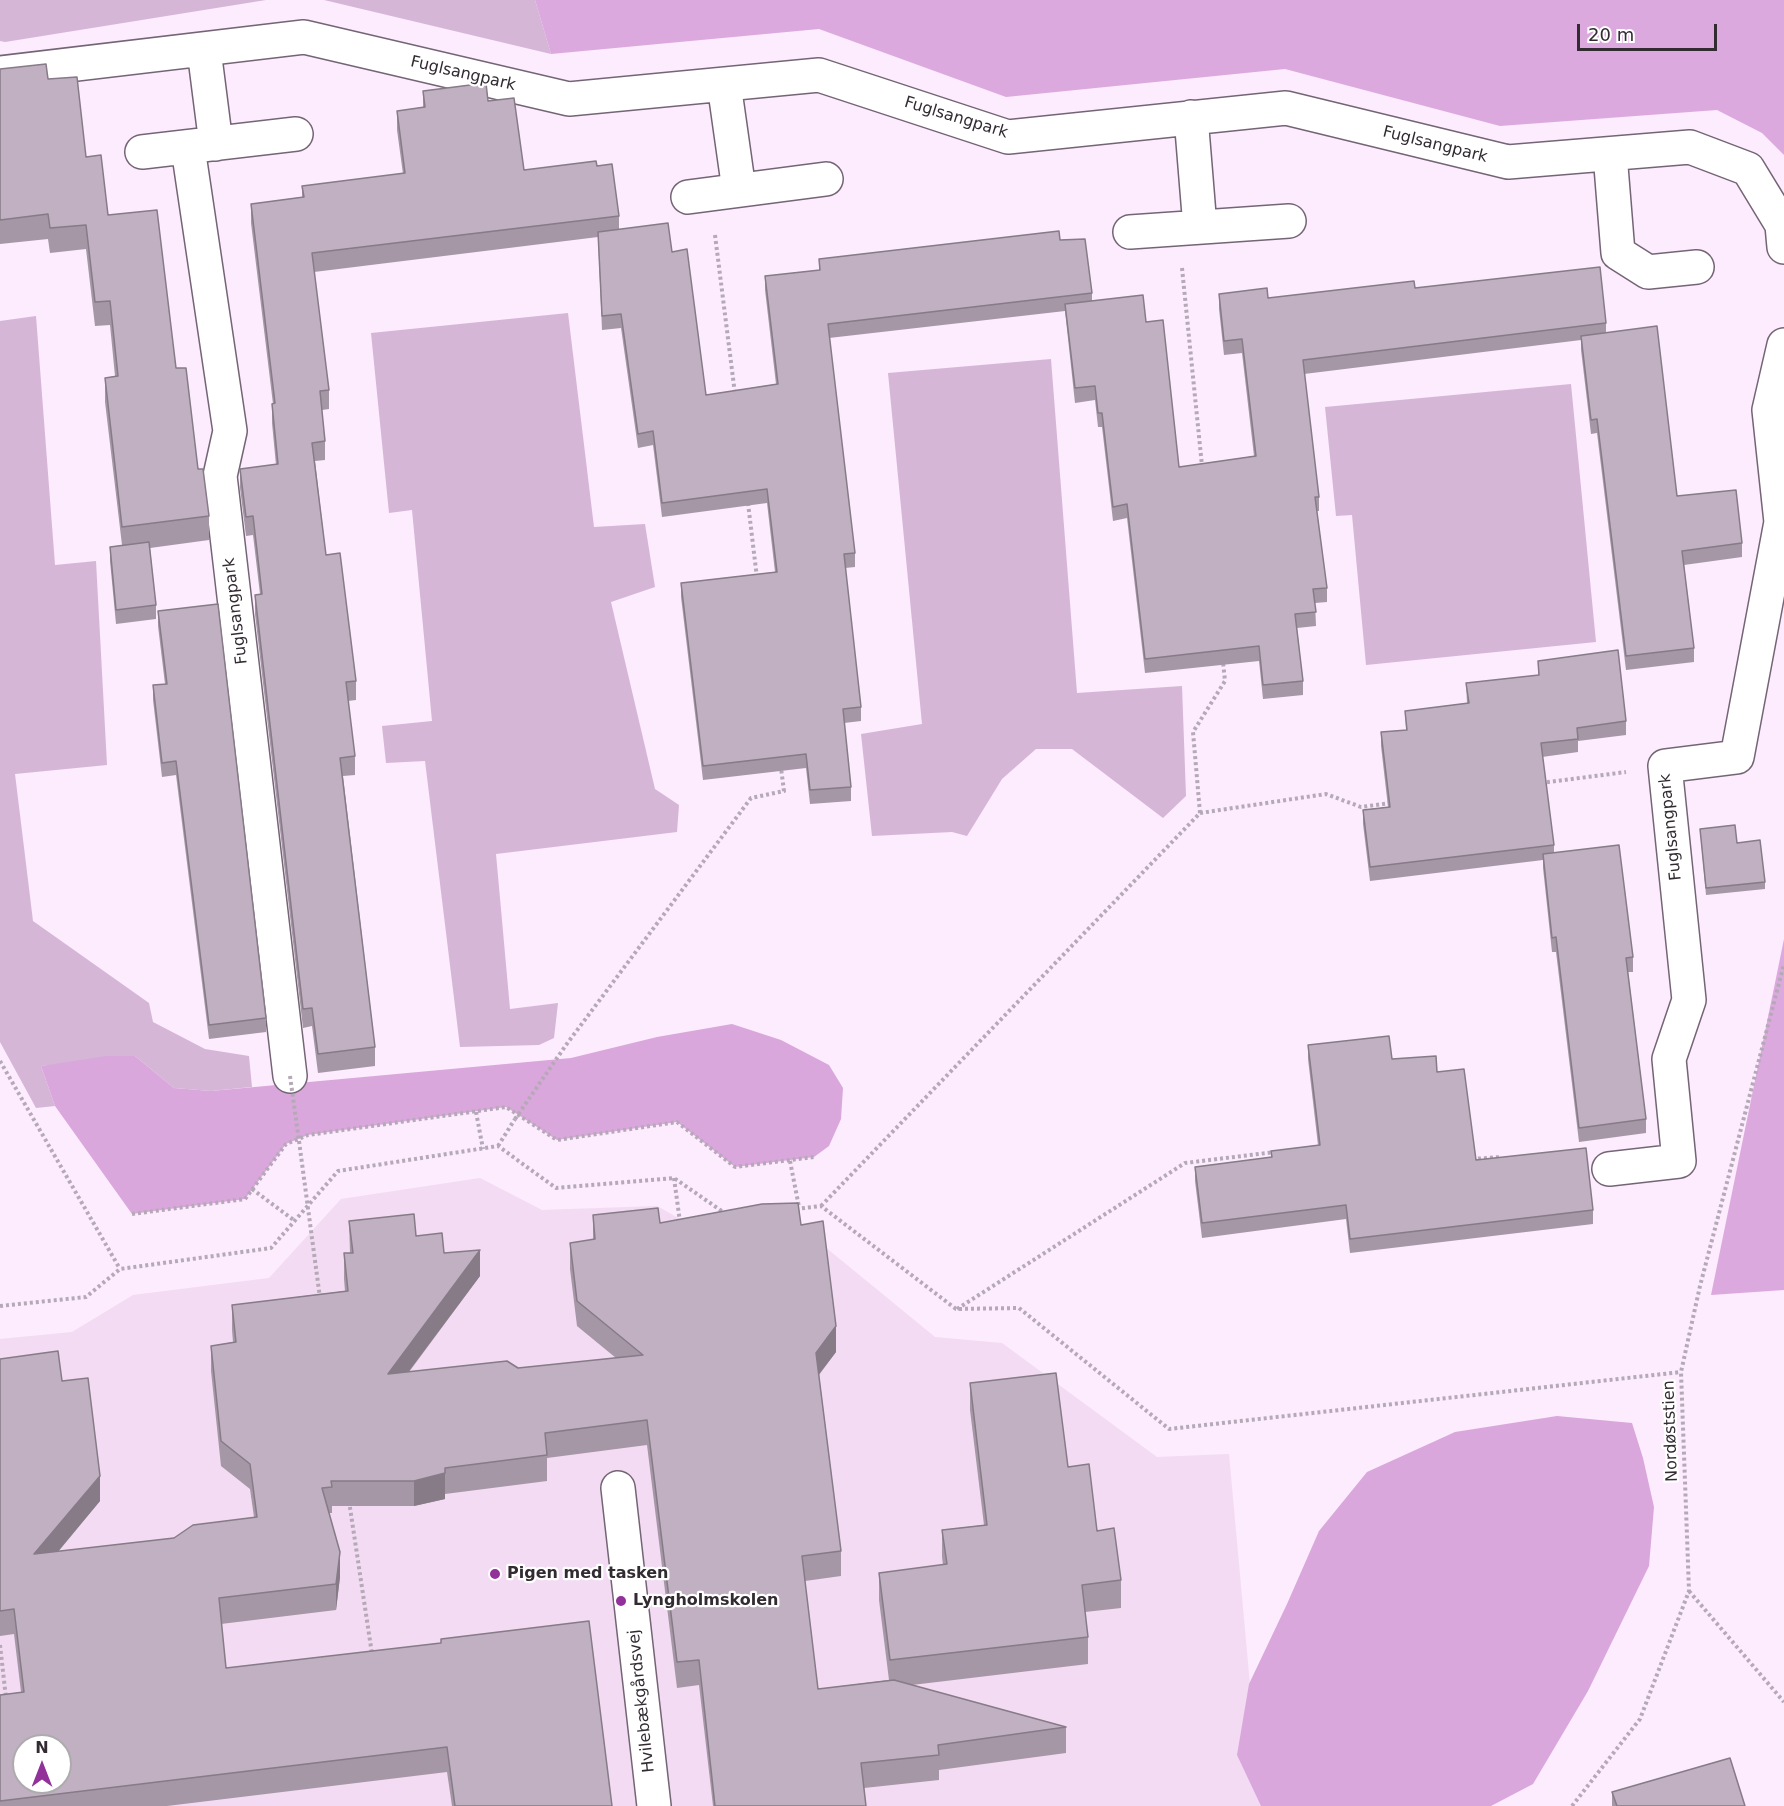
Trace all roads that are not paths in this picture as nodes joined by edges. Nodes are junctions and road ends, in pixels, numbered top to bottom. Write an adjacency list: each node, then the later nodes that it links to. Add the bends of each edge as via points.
1 (204, 50): 2 (street, Fuglsangpark); 3 (street, Fuglsangpark, via 304,37 569,99); 6 (street, Fuglsangpark)
2 (0, 73)
3 (724, 84): 4 (street, Fuglsangpark, via 819,75 1008,137); 9 (street, via 712,194)
4 (1191, 117): 8 (street, Fuglsangpark, via 1286,108 1508,162); 11 (street)
5 (296, 134): 6 (street)
6 (202, 146): 7 (street); 16 (street, Fuglsangpark, via 230,431 220,476)
7 (142, 152)
8 (1610, 154): 13 (street, Fuglsangpark, via 1690,147 1748,169 1782,225); 14 (street, via 1618,253 1648,272)
9 (826, 179)
10 (1289, 221): 11 (street)
11 (1189, 228): 12 (street)
12 (1130, 232)
13 (1784, 247)
14 (1697, 267)
15 (1784, 345): 17 (street, Fuglsangpark, via 1769,410 1781,522 1737,757 1665,766 1689,1000 1669,1059 1679,1161)
16 (290, 1076)
17 (1609, 1169)
18 (618, 1488): 19 (street, Hvilebækgårdsvej)
19 (654, 1806)

